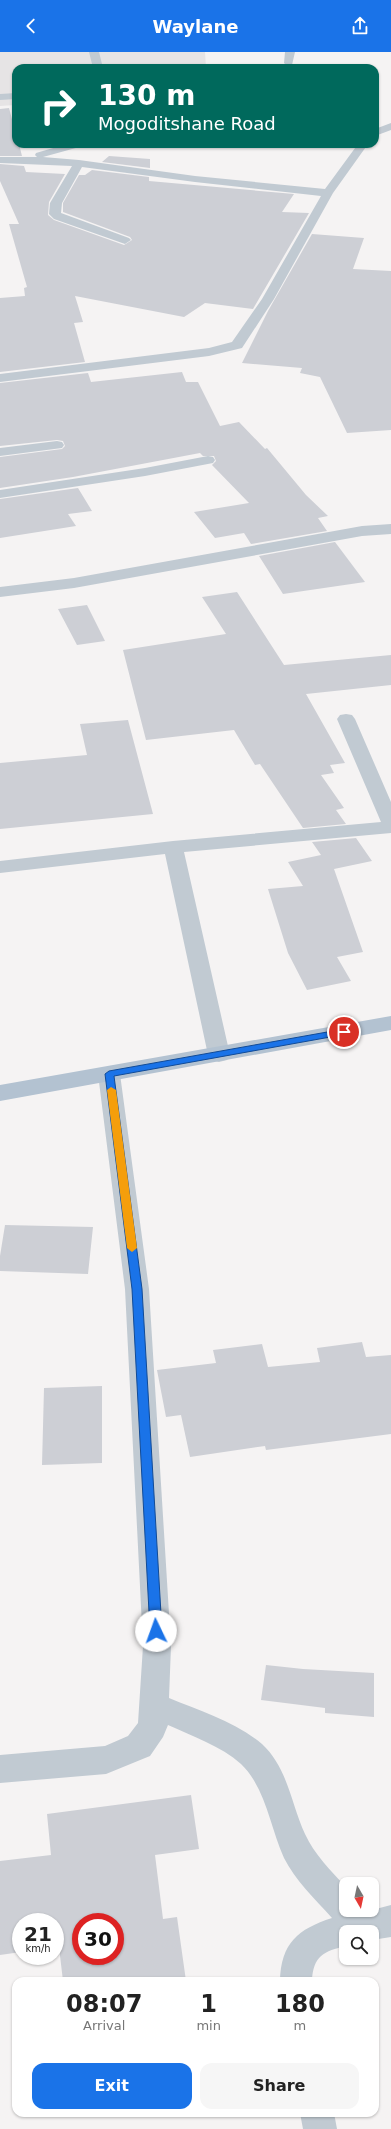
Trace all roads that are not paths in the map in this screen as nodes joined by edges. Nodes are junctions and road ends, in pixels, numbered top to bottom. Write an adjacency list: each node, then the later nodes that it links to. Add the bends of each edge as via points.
1 (94, 52): 3 (street)
2 (290, 52): 4 (street)
3 (97, 64)
4 (289, 64)
5 (12, 96): 6 (street)
6 (0, 97)
7 (63, 148): 9 (street)
8 (359, 148): 12 (street)
9 (32, 159): 10 (street); 11 (street)
10 (0, 160)
11 (79, 163): 12 (street, via 195,179); 13 (street, via 56,203 55,214 89,229)
12 (328, 193): 15 (street, via 268,299 237,345 210,352)
13 (125, 240)
14 (165, 369): 16 (street)
15 (0, 378)
16 (0, 387)
17 (57, 445): 18 (street)
18 (0, 452)
19 (208, 460): 20 (street)
20 (0, 494)
21 (391, 529): 22 (street, via 362,531 74,583)
22 (0, 592)
23 (346, 720): 24 (street)
24 (391, 826): 25 (street)
25 (173, 847): 26 (street); 28 (street)
26 (0, 867)
27 (391, 1023): 28 (main road)
28 (219, 1055): 29 (main road)
29 (109, 1074): 30 (main road); 31 (street, via 137,1289 157,1646)
30 (0, 1092)
31 (154, 1706): 32 (street, via 153,1727 139,1746 106,1760); 33 (street, via 230,1740 252,1755 273,1783 292,1841 319,1881)
32 (0, 1769)
33 (339, 1898)
34 (361, 1917): 35 (street, via 308,1946 300,1960)
35 (297, 1977)
36 (318, 2117): 37 (street)
37 (320, 2129)

